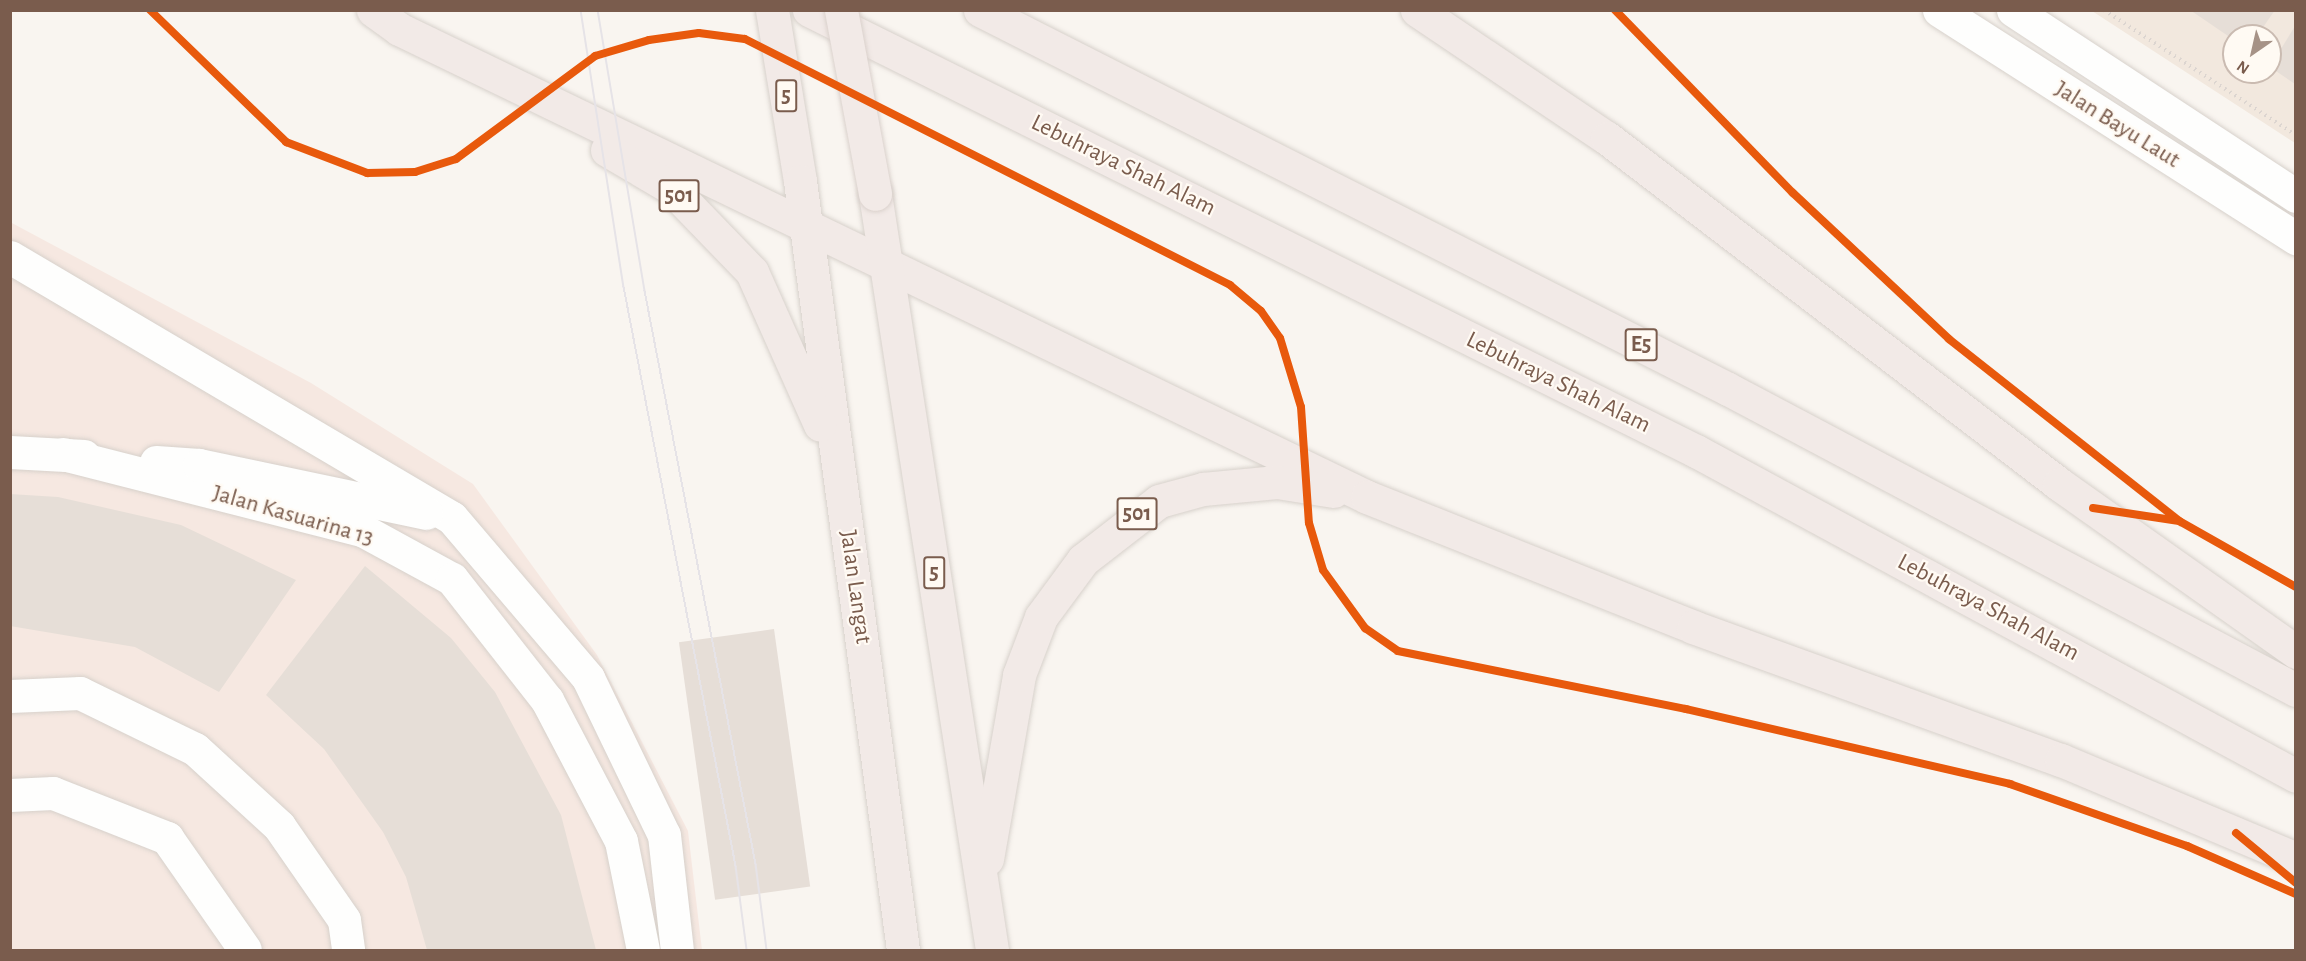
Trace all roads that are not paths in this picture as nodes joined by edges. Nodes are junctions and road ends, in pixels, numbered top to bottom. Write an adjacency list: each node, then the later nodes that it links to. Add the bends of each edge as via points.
1 (772, 10): 10 (highway, 5)
2 (809, 10): 22 (highway, Lebuhraya Shah Alam, via 1696,451)
3 (841, 10): 13 (highway, 5, bridge)
4 (980, 10): 20 (highway, E5, via 1728,389)
5 (1417, 10): 19 (highway, via 1607,138 2059,484)
6 (1939, 10): 11 (street, Jalan Bayu Laut)
7 (2013, 10): 9 (street, Jalan Bayu Laut)
8 (386, 20): 10 (highway); 16 (highway, 501, via 670,187 752,272 798,368)
9 (2295, 196)
10 (806, 224): 13 (highway); 16 (highway, Jalan Langat / 5)
11 (2295, 238)
12 (10, 257): 18 (street)
13 (885, 261): 17 (highway); 25 (highway, 5)
14 (10, 452): 15 (street, Jalan Kasuarina 13)
15 (63, 454): 18 (street, Jalan Kasuarina 13, via 200,465); 28 (street, Jalan Kasuarina 13, via 364,531 452,579 547,700 621,841)
16 (839, 475): 30 (highway, Jalan Langat / 5)
17 (1367, 496): 24 (highway, via 1693,627 2061,760); 25 (highway, 501, via 1276,482 1203,489 1159,501 1083,560 1041,617 1019,675)
18 (452, 518): 29 (street, via 588,678 664,835)
19 (2295, 652)
20 (2295, 690)
21 (10, 696): 27 (street, via 80,693 195,749 279,825 344,920)
22 (2295, 776)
23 (10, 795): 26 (street, via 53,793 167,838)
24 (2295, 859)
25 (983, 885): 31 (highway, 5)
26 (245, 951)
27 (348, 951)
28 (643, 951)
29 (677, 951)
30 (903, 951)
31 (992, 951)

